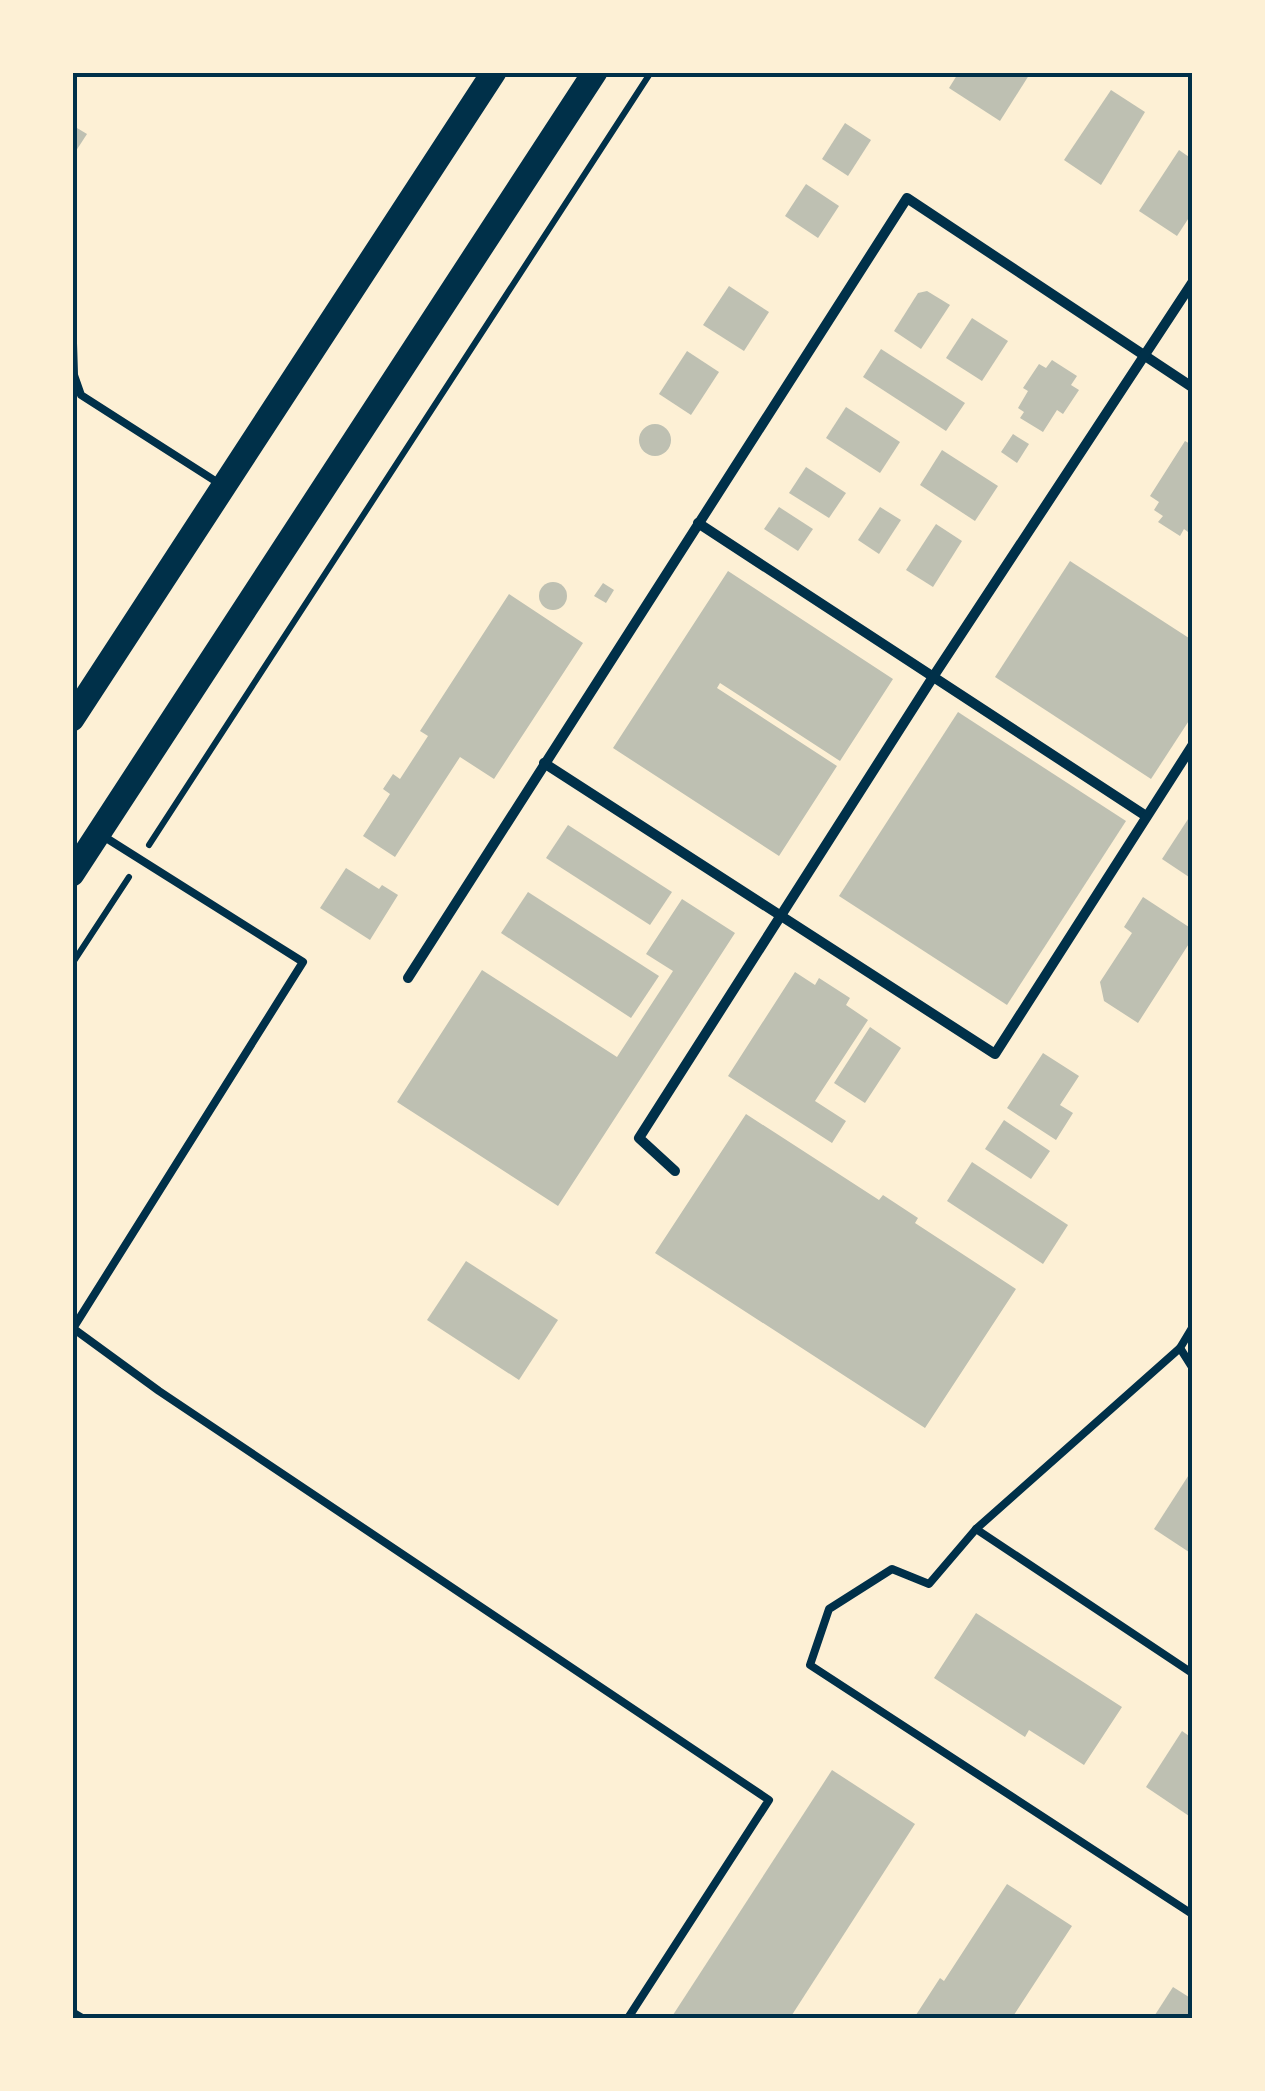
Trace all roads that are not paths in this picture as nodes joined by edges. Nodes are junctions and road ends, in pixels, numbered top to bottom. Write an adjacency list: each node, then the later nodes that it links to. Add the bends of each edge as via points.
1 (494, 72): 7 (main road)
2 (595, 72): 14 (main road)
3 (1192, 283): 5 (street)
4 (72, 312): 7 (lane, via 81,395)
5 (1145, 355): 6 (street); 8 (street, via 907,198); 9 (street)
6 (1192, 387)
7 (224, 486): 10 (main road)
8 (698, 523): 9 (street); 12 (street)
9 (933, 677): 13 (street); 16 (street)
10 (72, 718)
11 (1192, 746): 13 (street)
12 (544, 763): 16 (street); 17 (street)
13 (1146, 816): 16 (street, via 995,1054)
14 (99, 834): 15 (main road); 20 (lane, via 303,962)
15 (72, 874)
16 (782, 916): 18 (street, via 639,1138)
17 (408, 978)
18 (674, 1171)
19 (1192, 1328): 21 (lane)
20 (73, 1330): 28 (lane, via 769,1800)
21 (1180, 1348): 22 (lane); 23 (lane)
22 (1192, 1367)
23 (976, 1529): 24 (lane); 25 (lane, via 929,1584 892,1569 829,1609 810,1665)
24 (1192, 1673)
25 (1192, 1914)
26 (72, 2012): 27 (lane)
27 (82, 2018)
28 (628, 2018)

